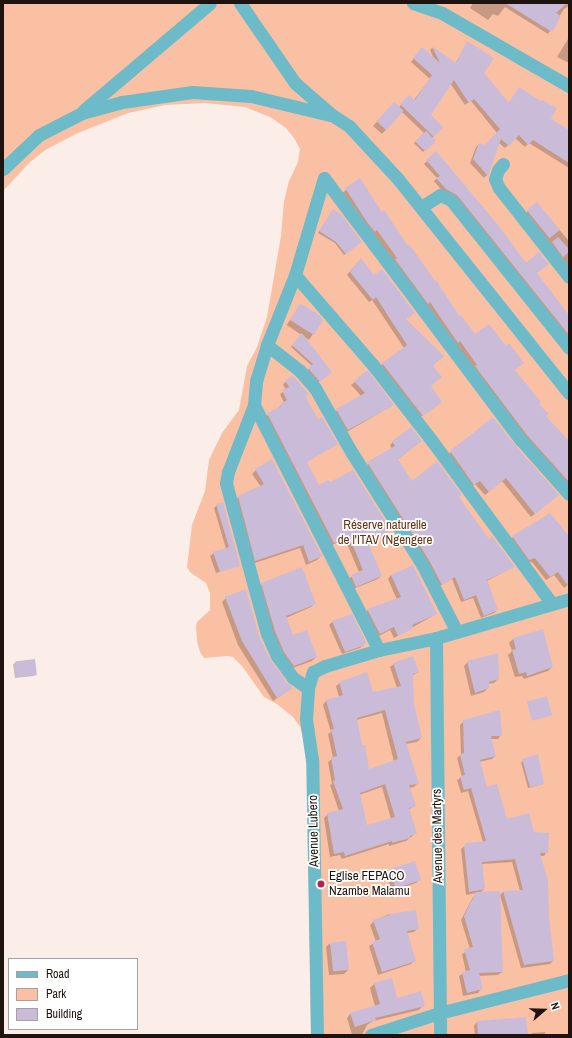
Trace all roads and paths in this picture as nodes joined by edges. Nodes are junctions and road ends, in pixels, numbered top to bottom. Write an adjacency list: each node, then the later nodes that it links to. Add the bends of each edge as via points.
1 (210, 3): 5 (street)
2 (240, 3): 6 (street, via 295,83)
3 (420, 4): 4 (street, via 442,12)
4 (569, 86)
5 (82, 113): 6 (street, via 122,102 192,92 250,96); 8 (street, via 39,135)
6 (332, 115): 9 (street, via 350,126)
7 (503, 164): 11 (street, via 495,179 499,188)
8 (3, 169)
9 (421, 207): 13 (street, via 440,195 451,200); 14 (street)
10 (295, 275): 12 (street); 16 (street, via 324,178 520,440); 18 (street, via 373,365)
11 (569, 277)
12 (267, 345): 15 (street, via 256,381); 19 (street, via 300,371 315,388 422,564)
13 (569, 348)
14 (569, 393)
15 (254, 405): 21 (street); 22 (street, via 226,483 267,634 277,656)
16 (569, 494)
17 (569, 598): 18 (street)
18 (552, 604): 19 (street)
19 (457, 632): 20 (street)
20 (436, 638): 21 (street); 24 (street, Avenue des Martyrs)
21 (379, 650): 22 (street, Avenue Lubero, via 313,672)
22 (308, 693): 25 (street, Avenue Lubero, via 306,719 312,760)
23 (569, 980): 24 (street)
24 (439, 1013): 26 (street); 27 (street, Avenue des Martyrs)
25 (317, 1035)
26 (371, 1035)
27 (440, 1035)

